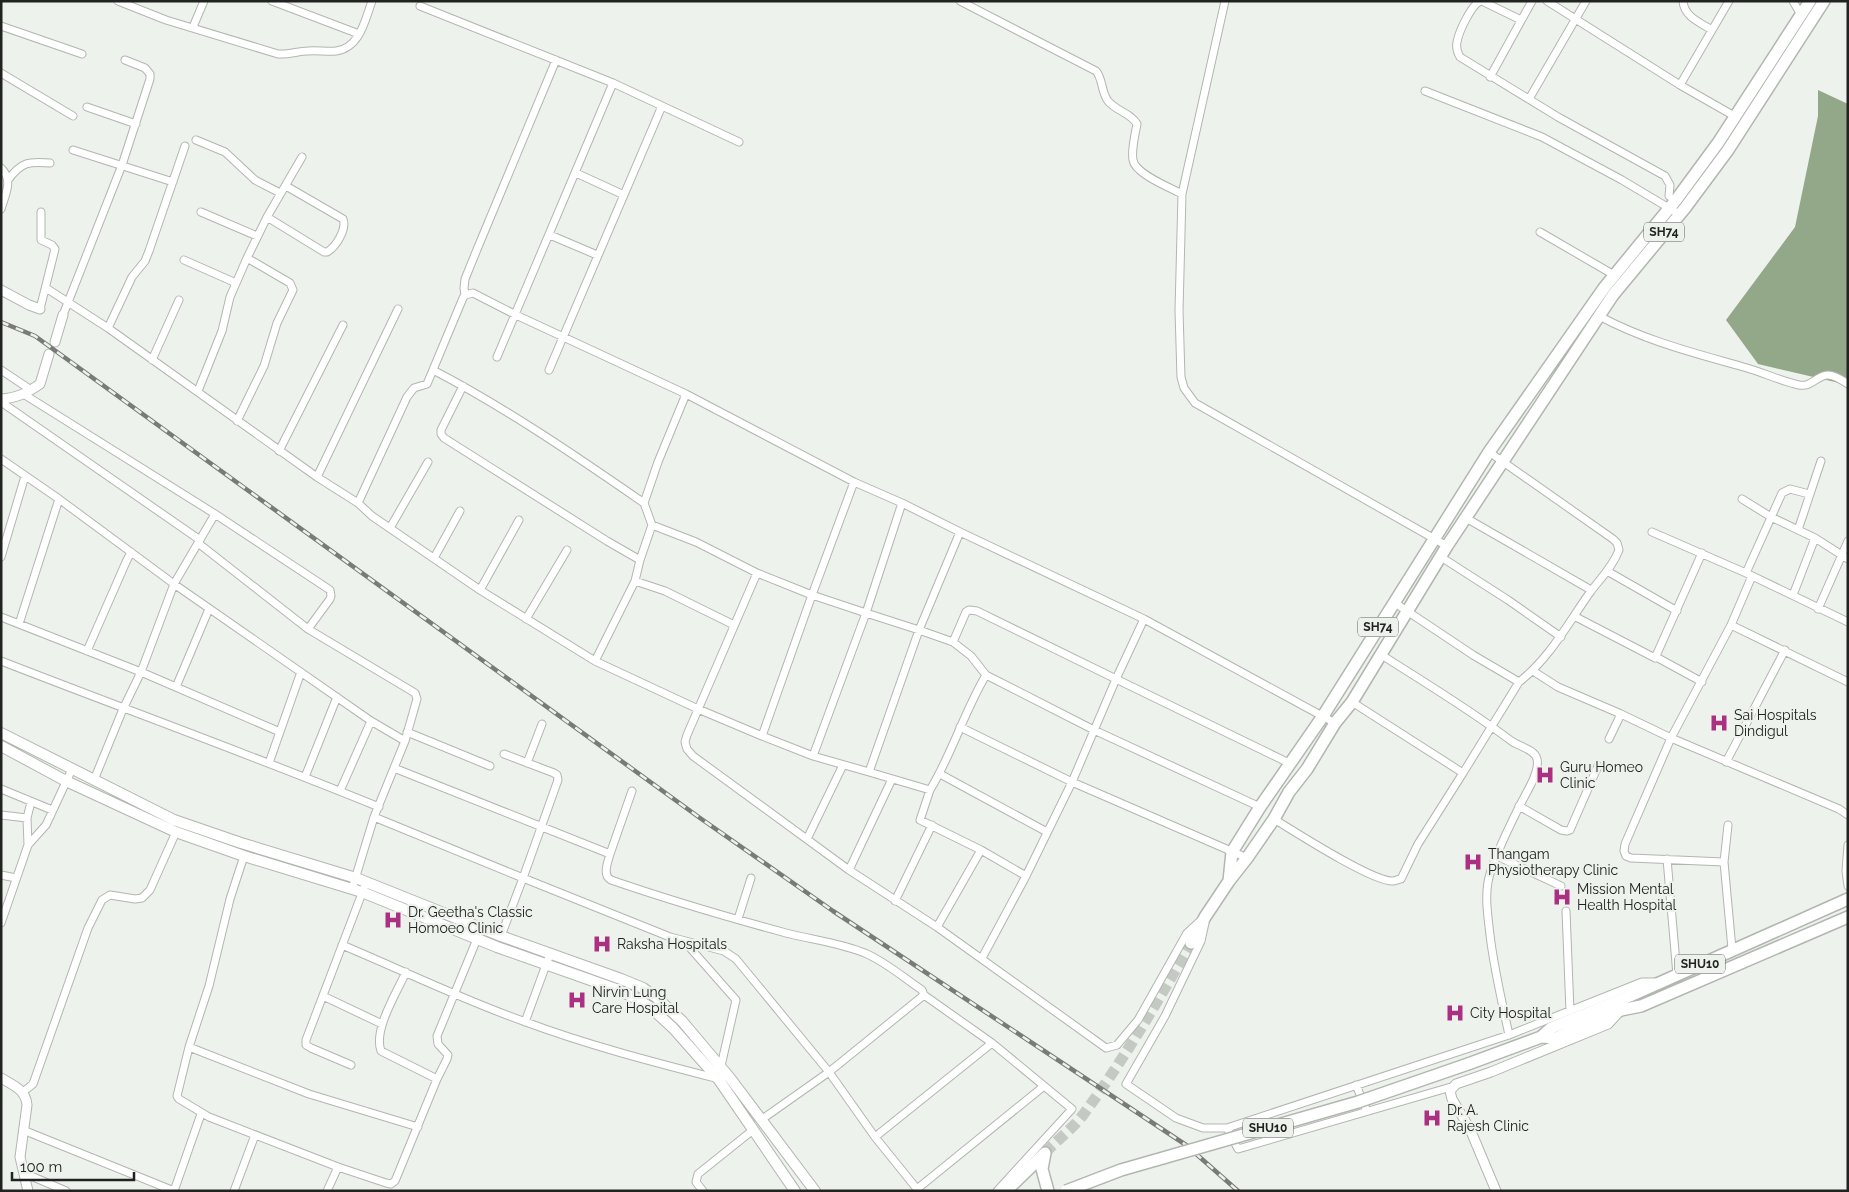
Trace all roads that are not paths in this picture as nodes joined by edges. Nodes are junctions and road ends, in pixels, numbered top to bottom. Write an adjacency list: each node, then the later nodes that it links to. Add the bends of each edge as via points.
1 (118, 1): 21 (street)
2 (204, 1): 21 (street)
3 (272, 1): 23 (street)
4 (372, 1): 23 (street)
5 (960, 1): 51 (street, via 1096,71 1109,103 1137,124 1135,165)
6 (1225, 1): 51 (street)
7 (1481, 1): 18 (street); 28 (street, via 1475,5 1460,31 1457,52)
8 (1532, 1): 18 (street)
9 (1547, 1): 19 (street)
10 (1586, 1): 19 (street)
11 (1683, 1): 22 (street, via 1689,15)
12 (1729, 1): 22 (street)
13 (1793, 1): 17 (street)
14 (1810, 1): 17 (main road, SH74)
15 (1824, 1): 53 (main road, SH74, via 1728,150)
16 (420, 6): 26 (street)
17 (1801, 16): 36 (main road, SH74)
18 (1522, 20): 28 (street)
19 (1575, 20): 30 (street); 32 (street)
20 (1, 26): 24 (street)
21 (193, 27): 23 (street, via 287,55 307,50 336,51 349,47)
22 (1712, 30): 30 (street)
23 (359, 34)
24 (82, 54)
25 (125, 60): 37 (street, via 145,68 150,74)
26 (556, 60): 29 (street); 68 (street, via 465,279)
27 (1, 73): 35 (street)
28 (1490, 77): 32 (street)
29 (613, 83): 33 (street); 46 (street)
30 (1680, 84): 36 (street)
31 (1425, 91): 53 (street, via 1542,137)
32 (1528, 100): 53 (street, via 1665,176)
33 (662, 106): 39 (street); 52 (street)
34 (87, 107): 37 (street)
35 (73, 116)
36 (1736, 117): 53 (main road, SH74)
37 (136, 124): 44 (street)
38 (196, 140): 50 (street, via 225,152 255,180)
39 (738, 142)
40 (185, 146): 48 (street)
41 (73, 150): 44 (street)
42 (302, 157): 49 (street)
43 (50, 163): 47 (street, via 28,162 14,171)
44 (122, 165): 48 (street); 70 (street)
45 (1, 168): 47 (street)
46 (576, 173): 52 (street); 59 (street)
47 (8, 180): 54 (street)
48 (173, 182): 77 (street, via 147,256 132,277)
49 (286, 186): 50 (street); 57 (street, via 343,219 344,229 333,249 324,252)
50 (280, 193): 57 (street)
51 (1182, 194): 119 (street, via 1181,377 1184,388 1195,403)
52 (624, 195): 61 (street)
53 (1675, 208): 64 (main road, SH74); 75 (main road, SH74)
54 (1, 209)
55 (41, 212): 66 (street, via 41,240 55,249)
56 (201, 212): 60 (street)
57 (266, 217): 60 (street)
58 (1540, 232): 64 (street)
59 (550, 235): 61 (street); 74 (street)
60 (257, 236): 62 (street)
61 (597, 255): 78 (street)
62 (247, 258): 65 (street); 92 (street, via 290,283 293,290 275,328 264,366)
63 (184, 260): 65 (street)
64 (1614, 275): 94 (main road, SH74)
65 (236, 283): 88 (street, via 222,331)
66 (46, 288): 70 (street); 71 (street)
67 (1, 290): 71 (street)
68 (465, 295): 74 (street, via 474,293); 84 (street)
69 (179, 300): 82 (street)
70 (68, 301): 73 (street); 77 (street)
71 (40, 309)
72 (398, 309): 100 (street)
73 (63, 315): 79 (street)
74 (516, 315): 78 (street); 81 (street)
75 (1599, 316): 86 (street, via 1663,345 1789,382 1809,385 1828,375); 98 (main road, SH74)
76 (343, 325): 93 (street)
77 (108, 328): 82 (street)
78 (563, 337): 85 (street); 90 (street)
79 (55, 342)
80 (49, 354): 89 (street, via 40,384)
81 (497, 357)
82 (152, 360): 88 (street)
83 (1, 370): 89 (street)
84 (433, 370): 87 (street); 105 (street, via 427,384 414,388 406,397)
85 (550, 370)
86 (1848, 384)
87 (463, 386): 106 (street); 130 (street, via 440,430 444,438)
88 (198, 391): 92 (street)
89 (28, 392): 91 (street); 109 (street)
90 (686, 394): 101 (street); 106 (street)
91 (1, 401): 120 (street)
92 (237, 421): 93 (street)
93 (278, 450): 100 (street)
94 (1489, 452): 98 (street); 119 (main road, SH74)
95 (1, 460): 99 (street)
96 (1821, 461): 102 (street)
97 (428, 462): 114 (street)
98 (1503, 462): 111 (main road, SH74); 131 (street, via 1618,543 1619,550)
99 (25, 476): 103 (street); 126 (street)
100 (317, 477): 105 (street)
101 (854, 482): 107 (street); 138 (street)
102 (1809, 494): 110 (street, via 1790,488 1782,493); 115 (street)
103 (59, 499): 124 (street); 151 (street)
104 (1742, 499): 110 (street)
105 (358, 503): 114 (street)
106 (644, 503): 113 (street)
107 (902, 503): 116 (street); 145 (street)
108 (460, 511): 129 (street)
109 (215, 514): 120 (street); 154 (street, via 330,590 330,599)
110 (1771, 517): 115 (street); 133 (street)
111 (1466, 518): 122 (main road, SH74); 137 (street)
112 (519, 520): 136 (street)
113 (652, 524): 130 (street); 132 (street)
114 (390, 528): 129 (street)
115 (1798, 530): 118 (street)
116 (960, 532): 149 (street); 155 (street)
117 (1652, 532): 125 (street)
118 (1816, 538): 128 (street); 139 (street)
119 (1435, 539): 122 (street); 140 (main road, SH74)
120 (199, 541): 135 (street); 154 (street)
121 (1848, 541): 128 (street)
122 (1447, 546): 127 (main road, SH74)
123 (567, 550): 148 (street)
124 (132, 552): 135 (street); 159 (street)
125 (1702, 553): 133 (street); 144 (street)
126 (1, 557)
127 (1441, 557): 143 (main road, SH74); 156 (street)
128 (1845, 557): 142 (street)
129 (434, 558): 136 (street)
130 (640, 560): 134 (street)
131 (1607, 571): 137 (street); 144 (street)
132 (757, 573): 138 (street); 152 (street)
133 (1749, 574): 139 (street); 153 (street)
134 (635, 581): 152 (street, via 665,591); 163 (street)
135 (174, 584): 141 (street); 165 (street)
136 (480, 590): 148 (street)
137 (1591, 590): 146 (street)
138 (812, 595): 145 (street); 188 (street)
139 (1793, 595): 142 (street)
140 (1395, 602): 143 (street); 178 (main road, SH74)
141 (210, 609): 166 (street); 172 (street)
142 (1818, 609): 150 (street)
143 (1408, 611): 160 (main road, SH74); 169 (street)
144 (1676, 611): 161 (street)
145 (866, 613): 155 (street); 194 (street)
146 (1574, 616): 156 (street); 161 (street)
147 (1, 617): 151 (street)
148 (526, 619): 163 (street)
149 (1144, 619): 168 (street); 178 (street)
150 (1848, 622)
151 (19, 624): 159 (street)
152 (734, 625): 176 (street)
153 (1731, 625): 158 (street); 170 (street)
154 (308, 629): 186 (street, via 415,692 417,699)
155 (920, 630): 157 (street); 204 (street)
156 (1561, 637): 164 (street)
157 (953, 642): 167 (street, via 971,656); 168 (street, via 966,612 973,609)
158 (1785, 650): 171 (street); 196 (street)
159 (87, 651): 165 (street)
160 (1380, 654): 174 (main road, SH74); 182 (street)
161 (1655, 658): 170 (street)
162 (1, 661): 175 (street)
163 (595, 662): 176 (street)
164 (1533, 671): 169 (street); 177 (street, via 1558,687)
165 (141, 672): 172 (street); 175 (street)
166 (301, 672): 173 (street); 185 (street)
167 (986, 675): 183 (street); 184 (street)
168 (1116, 679): 184 (street); 198 (street)
169 (1519, 682): 182 (street)
170 (1702, 682): 189 (street)
171 (1848, 682)
172 (176, 688): 185 (street)
173 (337, 697): 179 (street); 207 (street)
174 (1352, 702): 180 (main road, SH74); 205 (street)
175 (123, 709): 195 (street); 209 (street)
176 (698, 709): 188 (street); 232 (street, via 685,742 687,749)
177 (1621, 714): 189 (street); 190 (street)
178 (1323, 716): 180 (street); 198 (main road, SH74)
179 (371, 721): 191 (street); 214 (street)
180 (1335, 723): 226 (main road, SH74)
181 (542, 724): 197 (street)
182 (1492, 725): 205 (street); 218 (street, via 1538,759 1532,782)
183 (960, 727): 206 (street); 211 (street)
184 (1094, 730): 211 (street); 220 (street)
185 (280, 732): 195 (street)
186 (407, 732): 191 (street); 200 (street)
187 (1, 733): 203 (main road)
188 (762, 736): 194 (street)
189 (1671, 738): 196 (street); 241 (street, via 1624,844 1626,856 1631,858)
190 (1609, 739)
191 (405, 741): 202 (street)
192 (1, 746): 210 (main road)
193 (504, 754): 197 (street)
194 (813, 756): 199 (street)
195 (269, 762): 207 (street)
196 (1726, 762): 222 (street)
197 (527, 763): 229 (street, via 557,775)
198 (1289, 763): 220 (main road, SH74)
199 (843, 765): 204 (street); 232 (street)
200 (490, 766)
201 (1598, 766): 218 (street, via 1570,830 1561,830)
202 (394, 768): 219 (street); 229 (street)
203 (72, 769): 209 (main road); 210 (street)
204 (869, 772): 208 (street)
205 (1464, 773): 226 (street, via 1418,844 1401,878 1393,881 1347,863)
206 (940, 774): 213 (street); 231 (street)
207 (305, 777): 214 (street)
208 (892, 779): 213 (street); 243 (street)
209 (94, 780): 249 (main road, via 174,820)
210 (66, 781): 221 (street); 230 (main road)
211 (1072, 782): 231 (street); 236 (street)
212 (1, 789): 216 (street)
213 (930, 790): 227 (street, via 920,820)
214 (340, 791): 219 (street)
215 (632, 791): 237 (street)
216 (31, 802): 221 (street); 225 (street)
217 (1848, 805): 222 (street)
218 (1519, 806): 239 (street)
219 (379, 807): 224 (street)
220 (1260, 807): 236 (main road, SH74)
221 (52, 810): 233 (street, via 46,825)
222 (1847, 814)
223 (1, 815): 225 (street)
224 (374, 817): 247 (street); 249 (street)
225 (27, 818): 233 (street)
226 (1274, 819): 240 (main road, SH74)
227 (932, 825): 235 (street); 256 (street)
228 (1728, 825): 242 (street)
229 (541, 827): 237 (street); 247 (street)
230 (176, 832): 238 (main road); 294 (street, via 150,890 142,898 110,895 102,900 88,928 33,1084)
231 (1048, 832): 245 (street)
232 (807, 839): 243 (street)
233 (28, 845): 246 (street)
234 (1848, 845): 252 (street)
235 (981, 850): 245 (street); 262 (street)
236 (1232, 852): 240 (street); 250 (main road, SH74)
237 (610, 854): 260 (street, via 607,878)
238 (244, 856): 253 (main road); 284 (street)
239 (1497, 856): 251 (street); 281 (street, via 1488,880 1487,908 1494,966)
240 (1248, 858): 250 (main road, SH74)
241 (1667, 859): 242 (street); 272 (street)
242 (1724, 862): 268 (street)
243 (849, 870): 256 (street)
244 (1, 875): 246 (street)
245 (1026, 876): 269 (street)
246 (16, 878): 261 (street)
247 (523, 878): 263 (street); 265 (street)
248 (751, 878): 260 (street)
249 (361, 880): 253 (street); 254 (street); 263 (main road)
250 (1229, 881): 258 (main road, SH74)
251 (1561, 886)
252 (1848, 886)
253 (352, 889): 254 (main road)
254 (362, 892): 264 (main road); 267 (street)
255 (1848, 899): 268 (main road, SHU10)
256 (895, 901): 262 (street)
257 (1566, 911): 278 (street)
258 (1207, 915): 266 (main road, SH74); 269 (street, via 1187,933 1138,1020 1117,1045 1106,1048); 299 (street, via 1201,941 1165,1016 1126,1084 1176,1118 1203,1128)
259 (1848, 917): 277 (main road, SHU10, via 1641,1006)
260 (738, 920): 275 (street, via 867,954 922,990)
261 (1, 923)
262 (937, 927): 269 (street)
263 (501, 936): 270 (main road)
264 (477, 939): 270 (main road); 274 (street)
265 (683, 940): 286 (street, via 736,1000); 287 (street, via 724,951 736,959)
266 (1191, 943)
267 (342, 945): 271 (street); 276 (street)
268 (1732, 949): 272 (main road, SHU10)
269 (982, 958)
270 (548, 959): 279 (street); 286 (main road, via 643,988 682,1021); 290 (main road, via 650,1007)
271 (406, 972): 274 (street); 280 (street)
272 (1677, 975): 273 (main road, SHU10)
273 (1661, 982): 278 (street, via 1642,982); 282 (main road, SHU10, via 1551,1028)
274 (455, 995): 279 (street); 289 (street, via 437,1036 438,1044 448,1059)
275 (924, 995): 283 (street); 287 (street)
276 (323, 996): 280 (street); 285 (street, via 306,1045)
277 (1621, 1010): 282 (main road, SHU10, via 1556,1038); 293 (street, via 1608,1024)
278 (1570, 1011): 281 (street)
279 (525, 1022): 290 (street)
280 (382, 1024): 289 (street, via 378,1044 381,1051)
281 (1509, 1035): 291 (street)
282 (1541, 1038): 318 (main road, SHU10, bridge, via 1358,1102 1121,1170)
283 (992, 1042): 292 (street); 303 (street)
284 (189, 1047): 296 (street, via 177,1096); 298 (street, via 309,1094)
285 (351, 1065)
286 (720, 1066): 297 (main road)
287 (829, 1072): 297 (street); 303 (street)
288 (1, 1078): 294 (street)
289 (437, 1079): 298 (street)
290 (719, 1080): 301 (main road)
291 (1356, 1085): 295 (street); 299 (street)
292 (1044, 1086): 307 (street); 315 (street, via 1072,1109)
293 (1451, 1087): 295 (street); 319 (street, via 1452,1099 1470,1129)
294 (23, 1092): 300 (street, via 27,1105)
295 (1367, 1111): 299 (street, via 1238,1149)
296 (202, 1114): 302 (street); 310 (street)
297 (761, 1120): 314 (main road)
298 (418, 1127): 304 (street, via 391,1184)
299 (1227, 1128)
300 (23, 1130): 305 (street, via 20,1157); 310 (street)
301 (753, 1130): 312 (street, via 698,1174 696,1182); 313 (main road)
302 (255, 1135): 304 (street); 306 (street)
303 (875, 1137): 307 (street)
304 (338, 1167): 311 (street)
305 (24, 1174): 308 (street); 309 (street)
306 (236, 1190)
307 (918, 1190)
308 (28, 1191)
309 (66, 1191)
310 (174, 1191)
311 (327, 1191)
312 (702, 1191)
313 (795, 1191)
314 (815, 1191)
315 (996, 1191)
316 (1006, 1191): 317 (main road, via 1045,1153 1042,1169)
317 (1048, 1191)
318 (1066, 1191)
319 (1496, 1191)

